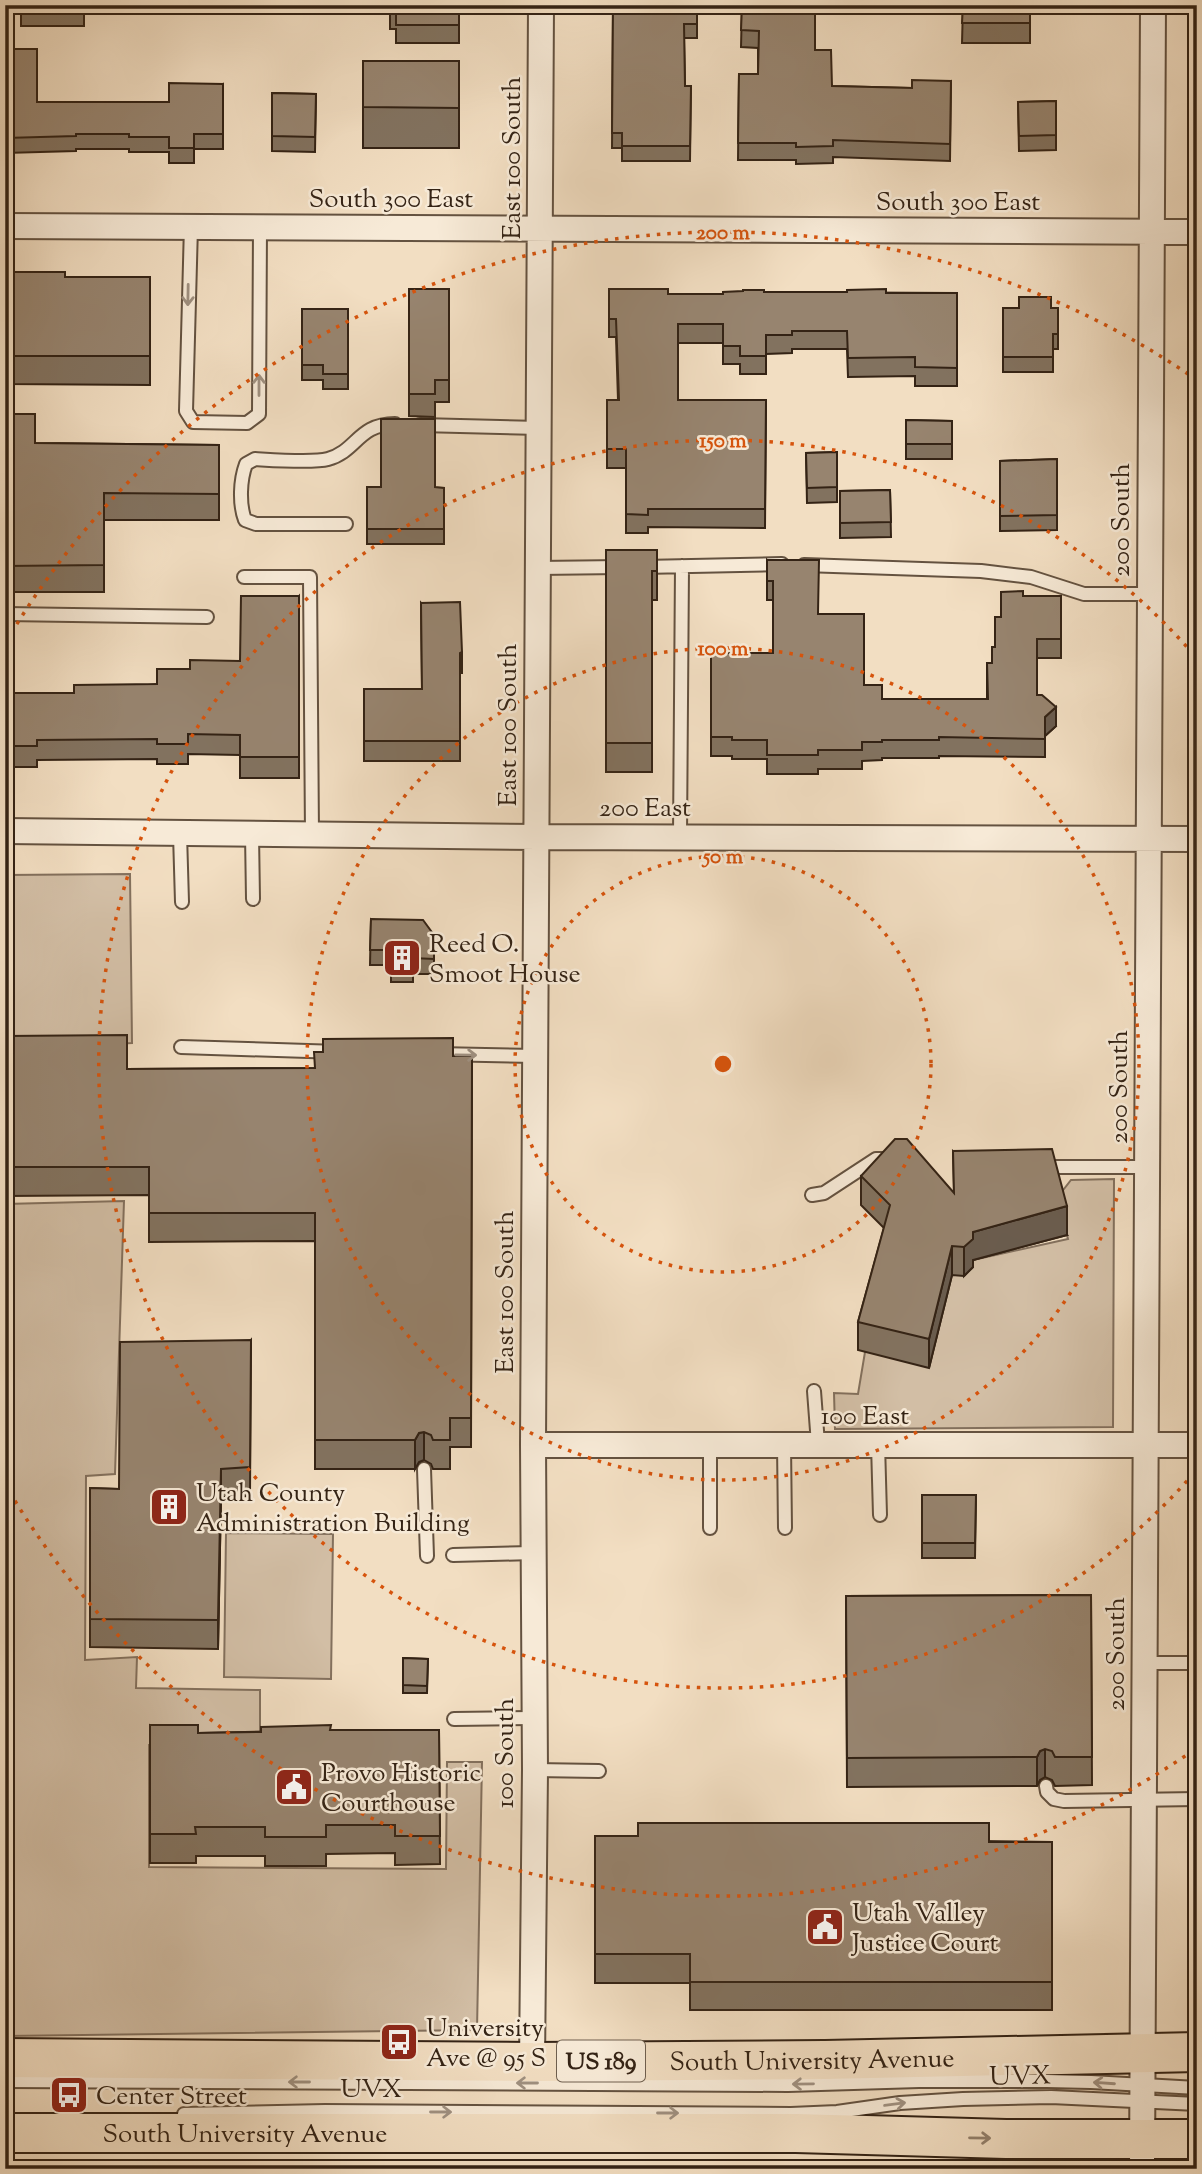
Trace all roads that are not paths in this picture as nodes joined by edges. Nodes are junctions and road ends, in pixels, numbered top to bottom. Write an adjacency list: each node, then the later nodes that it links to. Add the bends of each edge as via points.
1 (541, 5): 6 (street, East 100 South)
2 (1153, 5): 7 (street, 200 South)
3 (5, 226): 4 (street, South 300 East)
4 (191, 226): 5 (street, South 300 East); 5 (lane, one-way to 5, via 186,411 192,422 247,423 259,414)
5 (260, 227): 6 (street, South 300 East)
6 (540, 229): 7 (street, South 300 East); 9 (street, East 100 South)
7 (1152, 231): 8 (street, South 300 East); 14 (street, 200 South)
8 (1197, 232)
9 (538, 428): 10 (lane, via 387,424 371,428 343,453 326,460 255,459 246,464 241,477 245,520 256,524); 12 (street, East 100 South)
10 (346, 524)
11 (682, 566): 12 (lane); 14 (lane, via 791,564 981,571 1031,577 1084,594); 22 (lane)
12 (538, 568): 21 (street, East 100 South)
13 (244, 577): 20 (lane, via 310,577)
14 (1150, 594): 23 (street, 200 South)
15 (5, 614): 16 (lane)
16 (207, 617)
17 (5, 831): 18 (street, 200 East)
18 (180, 834): 19 (street, 200 East); 26 (lane)
19 (252, 834): 20 (street, 200 East); 25 (lane)
20 (312, 835): 21 (street, 200 East)
21 (536, 837): 22 (street, 200 East); 30 (street, East 100 South)
22 (680, 837): 23 (street, 200 East)
23 (1149, 839): 24 (street, 200 East); 33 (street, 200 South)
24 (1197, 839)
25 (253, 899)
26 (182, 902)
27 (181, 1047): 28 (lane)
28 (347, 1052)
29 (430, 1054): 30 (lane, one-way to 30)
30 (535, 1056): 40 (street, East 100 South)
31 (910, 1159): 34 (lane, via 876,1159 824,1193)
32 (1037, 1167): 33 (lane)
33 (1147, 1167): 38 (street, 200 South)
34 (812, 1195)
35 (814, 1391): 36 (lane)
36 (818, 1444): 37 (street, 100 East); 42 (street, 100 East)
37 (878, 1444): 38 (street, 100 East); 44 (lane)
38 (1146, 1444): 39 (street, 100 East); 50 (street, 200 South)
39 (1197, 1444)
40 (533, 1445): 41 (street, 100 East); 47 (street, 100 South)
41 (710, 1445): 42 (street, 100 East); 45 (lane)
42 (784, 1445): 46 (lane)
43 (424, 1469): 49 (lane)
44 (880, 1515)
45 (710, 1528)
46 (785, 1528)
47 (533, 1553): 48 (lane); 53 (street, 100 South)
48 (453, 1555)
49 (427, 1556)
50 (1145, 1662): 51 (lane); 58 (street, 200 South)
51 (1197, 1662)
52 (454, 1718): 53 (lane)
53 (534, 1718): 54 (street, 100 South)
54 (535, 1770): 55 (lane); 61 (street, 100 South)
55 (599, 1771)
56 (1046, 1786): 58 (lane, via 1054,1799 1064,1801)
57 (1197, 1799): 58 (lane)
58 (1144, 1800): 62 (street, 200 South)
59 (1197, 2052): 62 (highway, South University Avenue / US 189)
60 (5, 2058): 61 (highway, South University Avenue / US 189)
61 (532, 2062): 62 (highway, South University Avenue / US 189, via 825,2060)
62 (1143, 2079): 63 (lane, UVX, one-way to 63, via 774,2085); 64 (lane, UVX); 65 (lane, UVX); 66 (lane, UVX, one-way to 62, via 325,2111 791,2114 900,2103 1051,2097); 69 (street, 200 South)
63 (5, 2081)
64 (1197, 2088)
65 (1197, 2104)
66 (176, 2115)
67 (5, 2133): 69 (highway, South University Avenue, one-way to 69, via 796,2133 1006,2139)
68 (1197, 2139): 69 (highway, South University Avenue)
69 (1142, 2154)

